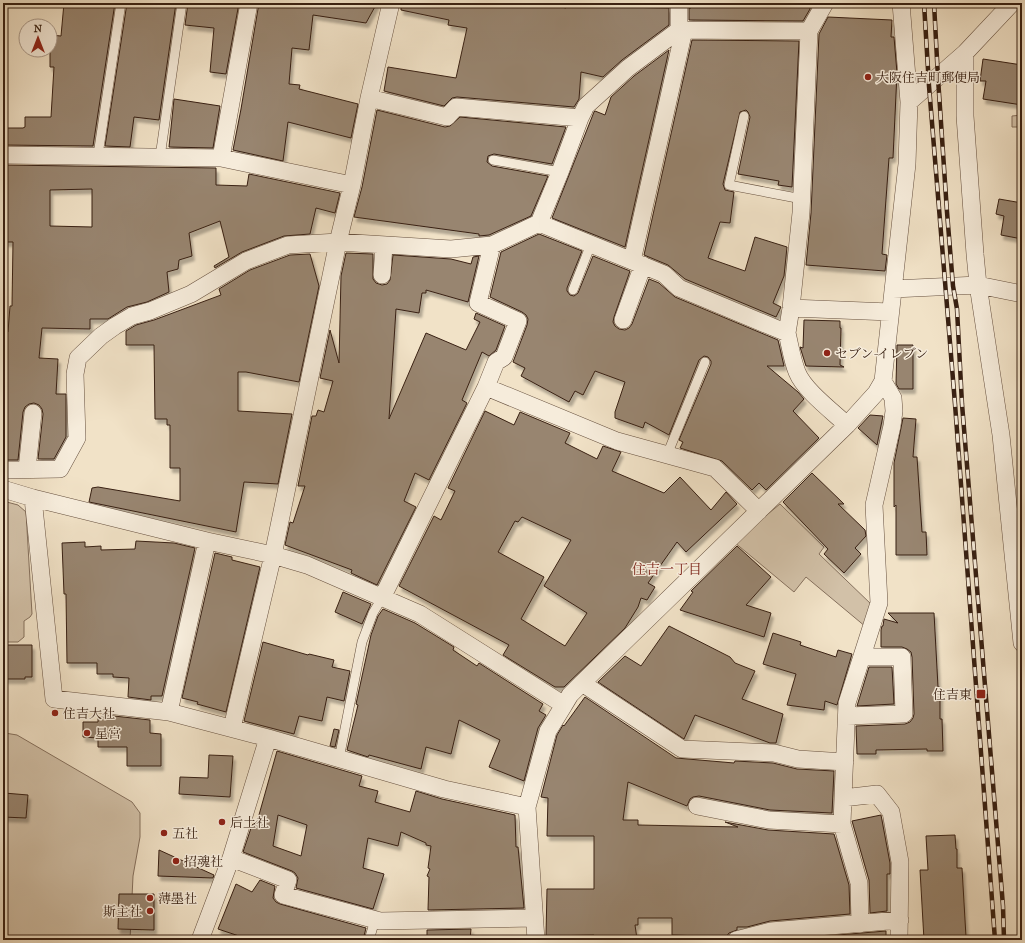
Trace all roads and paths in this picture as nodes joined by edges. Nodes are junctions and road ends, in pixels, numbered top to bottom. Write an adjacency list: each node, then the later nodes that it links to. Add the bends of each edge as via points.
1 (121, 3): 17 (lane)
2 (182, 3): 18 (lane)
3 (249, 3): 19 (street)
4 (391, 3): 12 (street)
5 (679, 3): 9 (street)
6 (825, 3): 10 (street)
7 (898, 3): 13 (street)
8 (1012, 3): 11 (street)
9 (681, 30): 10 (street); 15 (street, via 628,68 586,106); 29 (street)
10 (809, 31): 23 (street)
11 (965, 53): 13 (street); 31 (street, via 965,116)
12 (369, 98): 15 (street, via 447,117 456,107); 22 (street)
13 (910, 102): 32 (street)
14 (744, 116): 23 (lane, via 729,185)
15 (580, 118): 21 (street)
16 (3, 155): 17 (street)
17 (98, 155): 18 (street)
18 (160, 157): 19 (street)
19 (221, 158): 22 (street)
20 (493, 160): 21 (lane)
21 (560, 172): 24 (street)
22 (352, 185): 25 (street)
23 (802, 199): 35 (street)
24 (539, 223): 26 (street); 28 (street)
25 (338, 242): 27 (street); 45 (street, via 288,245 246,261 191,294 132,316 101,336 78,358 75,374 77,438 60,469); 52 (street)
26 (591, 244): 29 (street); 33 (lane)
27 (384, 245): 28 (street, via 451,249); 30 (street)
28 (492, 245): 41 (street, via 478,303 518,321 504,358 496,362)
29 (638, 263): 37 (street); 38 (street, via 664,274 679,288)
30 (382, 275)
31 (978, 285): 32 (street); 34 (street); 50 (street)
32 (893, 289): 36 (street)
33 (573, 290)
34 (1022, 294)
35 (791, 308): 36 (street); 38 (street)
36 (890, 312): 40 (street)
37 (623, 320)
38 (787, 333): 43 (street, via 800,380)
39 (705, 362): 44 (lane)
40 (883, 381): 43 (street, via 876,393); 55 (street, via 893,398 894,411 874,506 879,603)
41 (486, 387): 44 (street, via 617,441); 53 (street)
42 (33, 413): 45 (street)
43 (847, 425): 49 (street)
44 (667, 455): 49 (street, via 715,468)
45 (27, 469): 46 (street)
46 (3, 470)
47 (3, 489): 48 (street)
48 (33, 498): 51 (street); 58 (street, via 54,699)
49 (759, 511): 56 (street)
50 (1017, 527): 54 (street)
51 (208, 541): 52 (street); 58 (street)
52 (273, 555): 53 (street, via 307,565); 60 (street)
53 (382, 598): 57 (street, via 420,614); 62 (lane, via 362,642)
54 (1022, 643)
55 (862, 657): 59 (street, via 847,703); 59 (street, via 902,657 904,714)
56 (582, 683): 57 (street); 63 (street, via 682,750 774,753 798,759)
57 (564, 705): 66 (street, via 548,731)
58 (169, 712): 60 (street)
59 (847, 716): 63 (street)
60 (232, 728): 61 (street)
61 (268, 738): 62 (street); 68 (street)
62 (339, 759): 66 (street, via 444,790)
63 (845, 762): 64 (street)
64 (843, 798): 67 (street); 71 (street, via 877,794 891,812 900,862)
65 (697, 806): 67 (street, via 768,820)
66 (527, 807): 69 (street)
67 (842, 824): 72 (street, via 859,883)
68 (231, 858): 70 (street, via 288,880 283,895); 73 (street)
69 (534, 918): 70 (street); 75 (street)
70 (375, 920): 74 (lane)
71 (900, 920): 72 (street); 77 (street)
72 (860, 924): 76 (street, via 771,931)
73 (200, 940)
74 (369, 940)
75 (536, 940)
76 (736, 940)
77 (899, 940)

